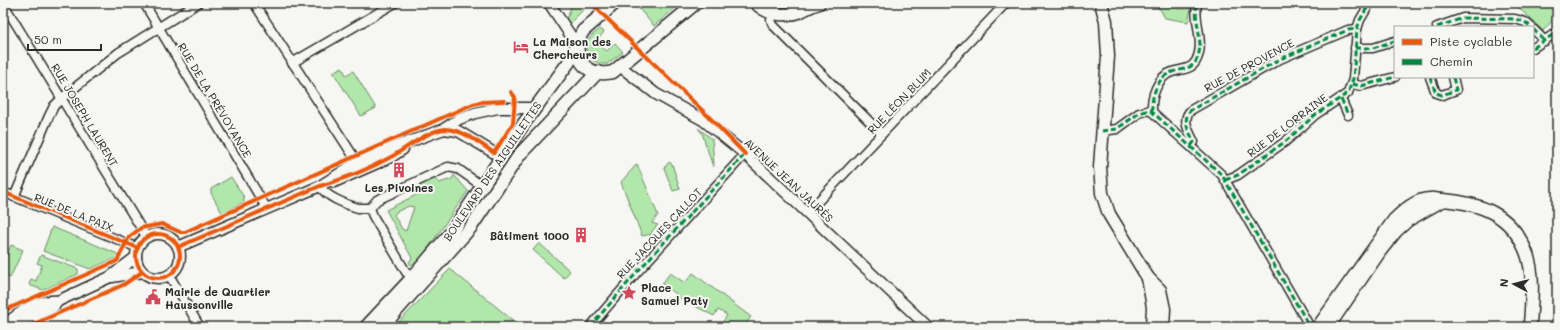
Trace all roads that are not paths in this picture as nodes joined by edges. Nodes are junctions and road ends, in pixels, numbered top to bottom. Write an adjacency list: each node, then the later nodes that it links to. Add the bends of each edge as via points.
1 (3, 3): 36 (street, RUE JOSEPH LAURENT)
2 (144, 3): 20 (street, RUE DE LA PRÉVOYANCE)
3 (198, 3): 20 (street)
4 (254, 3): 29 (street)
5 (395, 3): 29 (street)
6 (549, 3): 26 (street)
7 (615, 3): 26 (main road, BOULEVARD DES AIGUILLETTES, via 583,31)
8 (696, 3): 30 (main road)
9 (756, 3): 17 (main road)
10 (782, 3): 17 (main road)
11 (1006, 3): 43 (street, RUE LÉON BLUM)
12 (1197, 3): 39 (street, via 1200,44 1197,59 1190,67 1166,76 1153,95)
13 (1377, 3): 15 (street)
14 (811, 4): 17 (main road, via 801,11)
15 (1369, 4): 21 (street)
16 (1103, 5): 42 (main road, via 1108,56)
17 (774, 13): 43 (street, via 771,20 773,24)
18 (1440, 26): 19 (street, via 1463,18 1521,20)
19 (1529, 26)
20 (158, 27): 36 (street, via 118,53); 57 (street, RUE DE LA PRÉVOYANCE)
21 (1357, 29): 28 (street); 45 (street, RUE DE PROVENCE, via 1348,30 1280,59 1191,110 1186,117 1186,124 1194,142)
22 (1534, 30): 25 (street)
23 (1557, 33): 25 (street)
24 (1394, 41): 28 (street, via 1373,48)
25 (1545, 41): 27 (street)
26 (577, 45): 31 (main road, via 582,63 590,70); 38 (main road, BOULEVARD DES AIGUILLETTES, via 569,62)
27 (1534, 47)
28 (1355, 48): 35 (street)
29 (292, 63): 48 (street)
30 (620, 67): 31 (main road, via 609,73); 46 (street, AVENUE JEAN JAURÈS, via 656,94 703,120)
31 (598, 72): 70 (main road, BOULEVARD DES AIGUILLETTES, via 520,154 471,227)
32 (1394, 77): 35 (street, via 1361,86)
33 (1430, 78): 34 (street, via 1436,93 1442,95 1456,90)
34 (1453, 78)
35 (1352, 84): 37 (street, RUE DE LORRAINE, via 1348,93)
36 (62, 98): 54 (street, via 49,116); 59 (street, RUE JOSEPH LAURENT)
37 (1341, 99): 40 (street, RUE DE LORRAINE); 50 (street, RUE DE LORRAINE, via 1319,112 1293,137 1238,175)
38 (534, 108): 41 (street, via 482,110 459,119); 47 (main road, BOULEVARD DES AIGUILLETTES)
39 (1152, 111): 42 (street, via 1144,110 1117,129); 45 (street)
40 (1348, 115)
41 (444, 129): 44 (street); 47 (street, via 458,131)
42 (1102, 132): 66 (main road, via 1100,177 1104,202)
43 (882, 134): 58 (street, RUE LÉON BLUM)
44 (416, 140): 48 (street); 49 (street, via 391,157)
45 (1191, 146): 50 (street)
46 (745, 154): 58 (street, AVENUE JEAN JAURÈS); 71 (street, RUE JACQUES CALLOT)
47 (501, 157): 52 (main road, BOULEVARD DES AIGUILLETTES)
48 (357, 163): 49 (street, via 358,166); 51 (street)
49 (344, 178): 51 (street)
50 (1225, 180): 75 (street)
51 (320, 186): 56 (street, via 326,193 352,206); 57 (street)
52 (482, 186): 56 (street, via 458,169 448,167 377,200); 65 (main road, BOULEVARD DES AIGUILLETTES, via 453,230)
53 (3, 192): 54 (street, RUE DE LA PAIX)
54 (14, 197): 61 (street, RUE DE LA PAIX)
55 (1443, 200): 76 (main road, via 1423,200 1394,220); 77 (main road, via 1408,220 1396,231 1380,250); 78 (main road, via 1480,206 1499,216 1515,232 1526,252 1531,269)
56 (370, 208): 65 (street, via 406,272)
57 (267, 209): 60 (street)
58 (807, 213): 72 (street, AVENUE JEAN JAURÈS)
59 (147, 238): 60 (street, via 155,235 166,236); 61 (street)
60 (178, 247): 63 (street, via 179,262)
61 (137, 253): 62 (street); 64 (street)
62 (142, 272): 63 (street, via 154,278); 64 (street)
63 (169, 275): 68 (street)
64 (110, 277): 67 (street, via 58,300 53,307 20,322)
65 (412, 278): 69 (main road, BOULEVARD DES AIGUILLETTES)
66 (1148, 278): 73 (main road, via 1153,307); 74 (main road, via 1160,290 1164,309)
67 (4, 324)
68 (200, 327)
69 (366, 327)
70 (382, 327)
71 (590, 327)
72 (928, 327)
73 (1152, 327)
74 (1163, 327)
75 (1310, 327)
76 (1318, 327)
77 (1328, 327)
78 (1530, 327)

